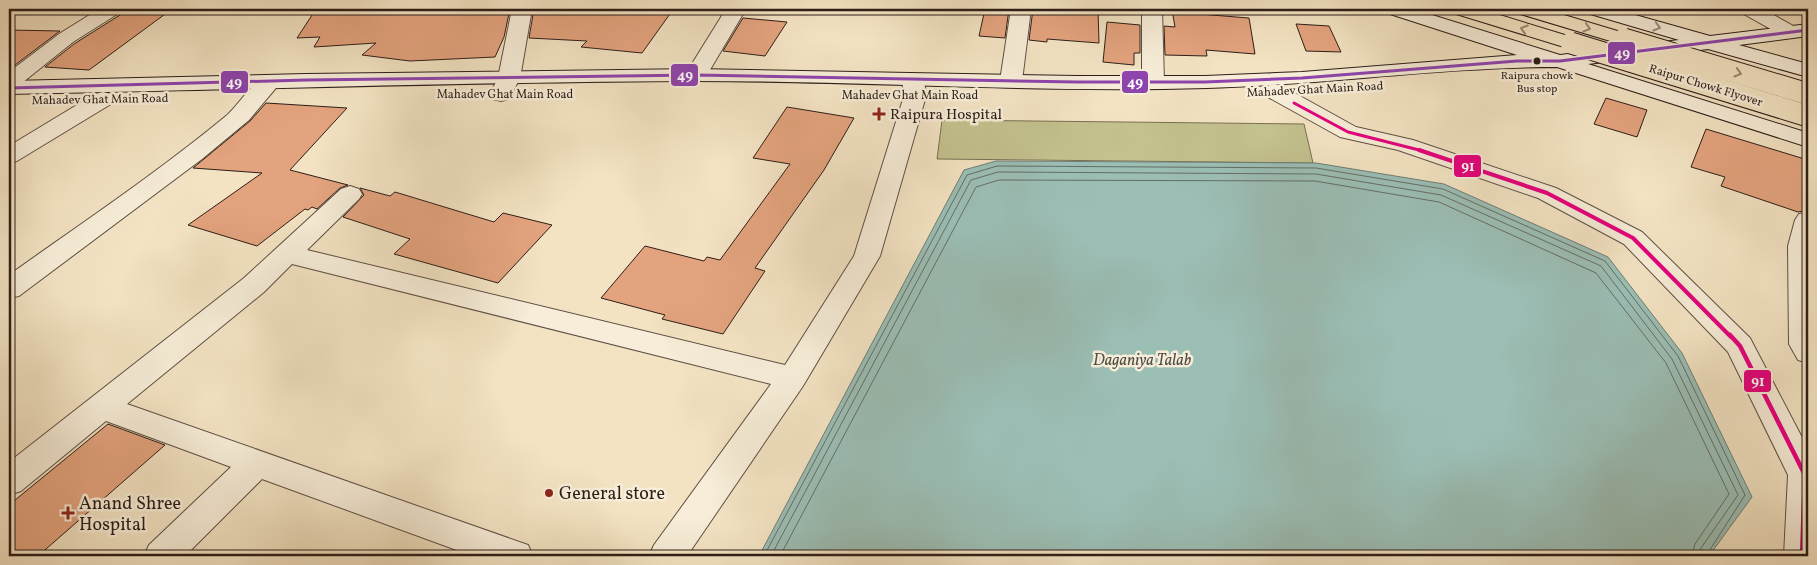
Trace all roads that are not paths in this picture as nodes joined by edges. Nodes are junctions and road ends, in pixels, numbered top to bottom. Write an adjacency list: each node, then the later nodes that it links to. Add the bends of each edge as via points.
1 (112, 9): 20 (street, via 66,38)
2 (522, 9): 22 (street)
3 (736, 9): 18 (street)
4 (1021, 9): 19 (street)
5 (1152, 9): 21 (street)
6 (1394, 9): 15 (street)
7 (1460, 9): 30 (highway, Raipur Chowk Flyover, one-way to 7, bridge)
8 (1524, 9): 27 (highway, Raipur Chowk Flyover, one-way to 27, bridge)
9 (1594, 9): 12 (street, one-way to 12)
10 (1749, 9): 11 (street)
11 (1799, 31): 12 (street)
12 (1711, 43): 14 (street); 15 (street)
13 (1808, 45): 14 (street, Mahadev Ghat Main Road)
14 (1747, 53): 16 (street); 17 (street, Mahadev Ghat Main Road)
15 (1560, 61): 17 (street); 21 (street, via 1517,61 1302,78)
16 (1808, 71)
17 (1595, 72): 26 (street, Mahadev Ghat Main Road); 31 (street)
18 (696, 76): 22 (street); 25 (street)
19 (1011, 81): 21 (street); 25 (street)
20 (9, 82)
21 (1153, 82)
22 (505, 86): 24 (street, Mahadev Ghat Main Road); 25 (street, Mahadev Ghat Main Road)
23 (9, 88): 24 (street)
24 (264, 88): 28 (street, Mahadev Ghat Main Road); 36 (street, via 241,115 194,154)
25 (914, 88): 26 (street, Mahadev Ghat Main Road, via 1218,94); 38 (street, via 867,256)
26 (1274, 91): 45 (street, via 1348,132 1405,145 1548,193 1633,238 1740,346 1805,475)
27 (1808, 94)
28 (103, 99): 29 (street, Mahadev Ghat Main Road); 32 (street)
29 (9, 101)
30 (1808, 116)
31 (1808, 140)
32 (9, 156)
33 (350, 194): 35 (street)
34 (1808, 220): 37 (street, via 1801,246 1804,344)
35 (286, 254): 38 (street); 39 (street, via 254,285)
36 (9, 289)
37 (1808, 352)
38 (792, 378): 44 (street)
39 (102, 407): 40 (street); 41 (street)
40 (258, 462): 42 (street); 43 (street)
41 (9, 481)
42 (502, 554)
43 (162, 556)
44 (667, 556)
45 (1802, 556)

